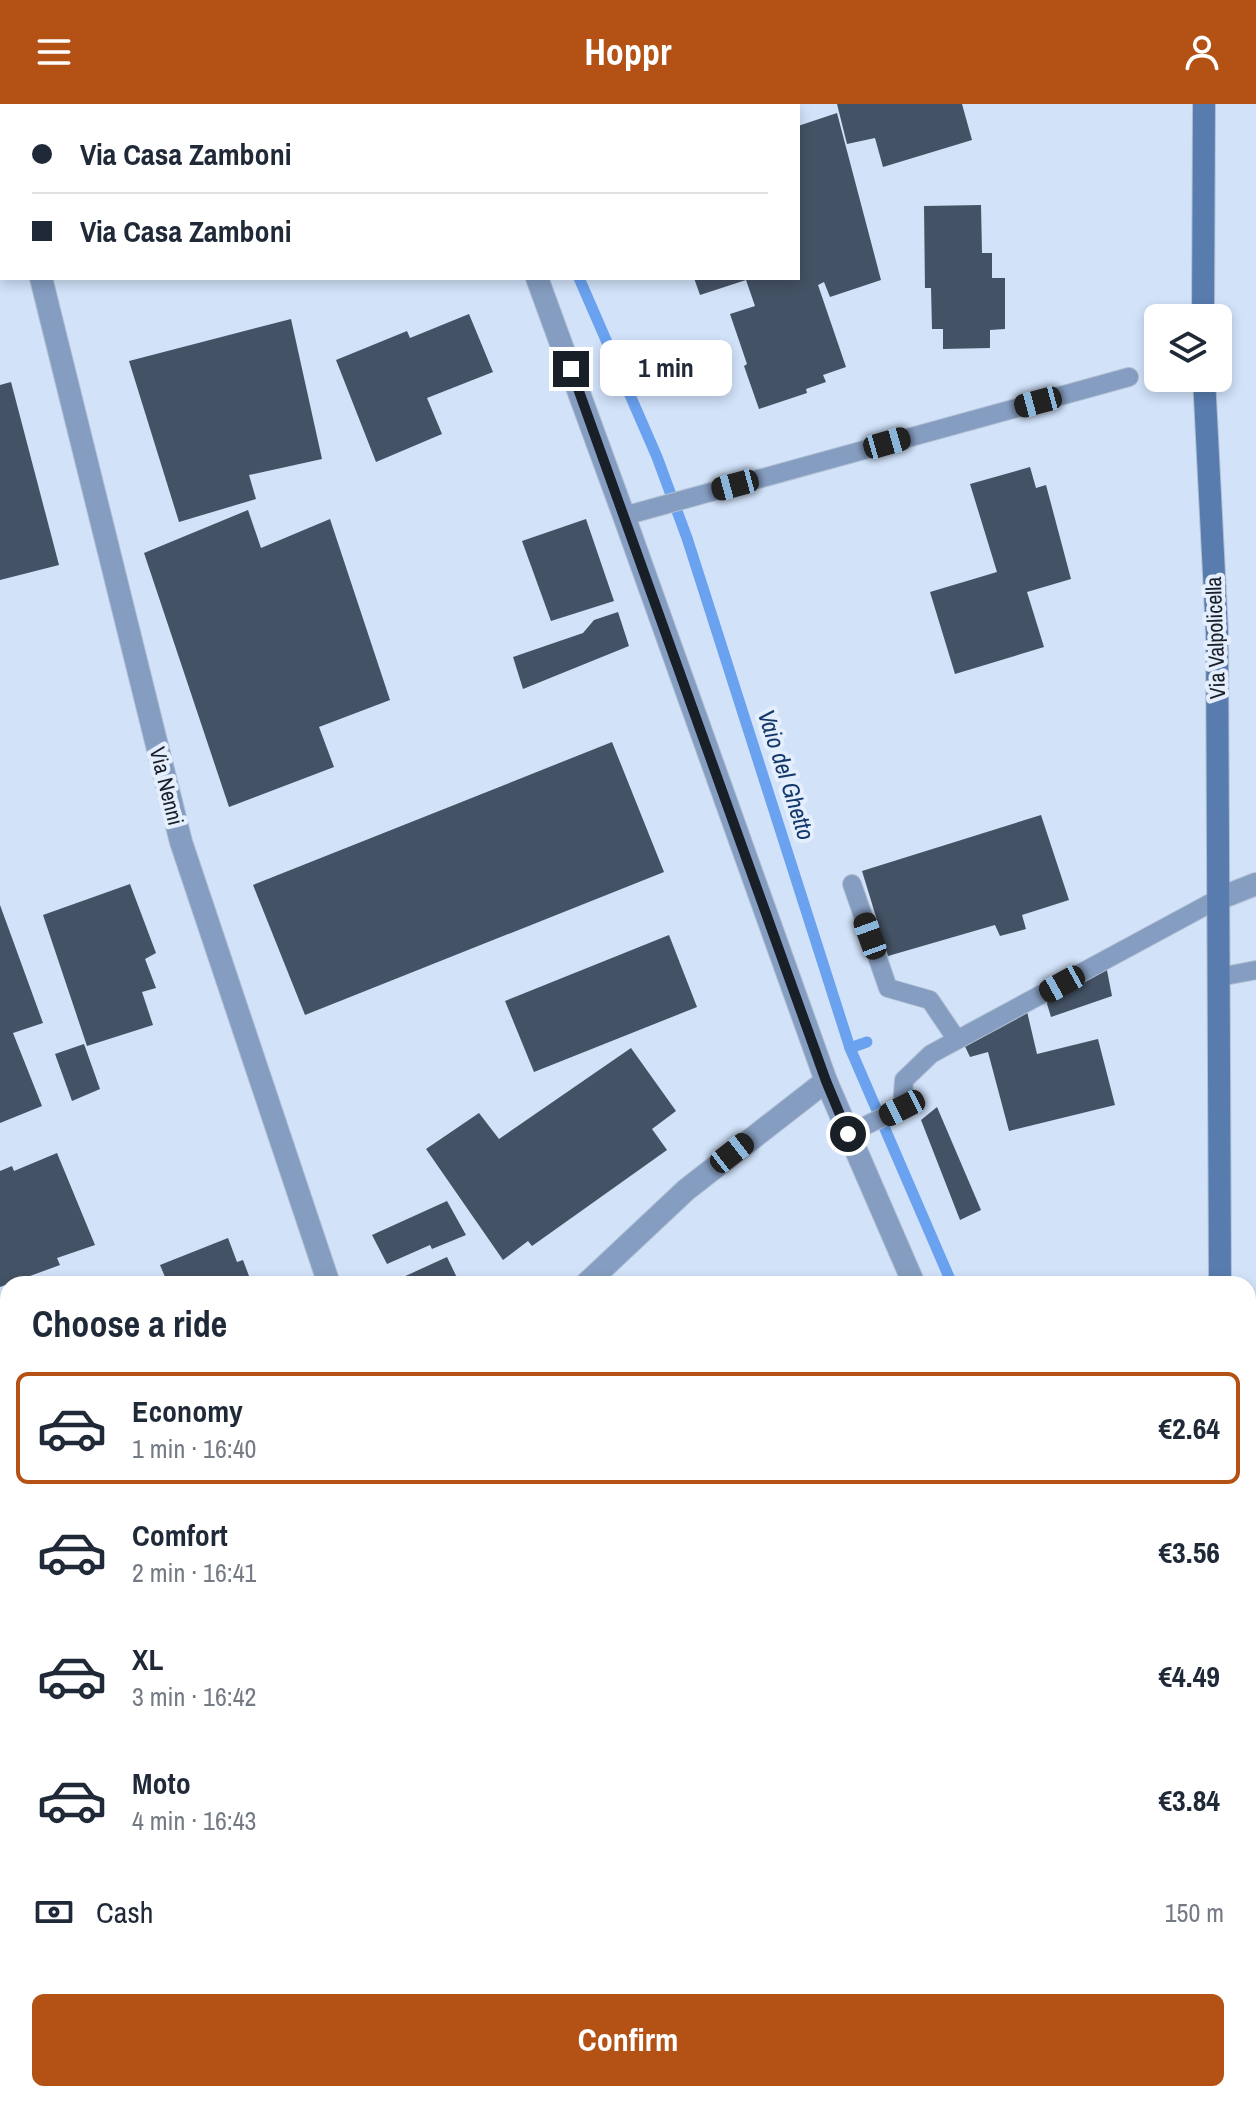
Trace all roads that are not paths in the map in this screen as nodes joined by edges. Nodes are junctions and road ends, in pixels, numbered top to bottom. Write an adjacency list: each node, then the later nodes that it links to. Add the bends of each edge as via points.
1 (1204, 104): 5 (main road)
2 (41, 280): 18 (street, Via Nenni, via 181,842)
3 (526, 280): 6 (street)
4 (538, 280): 6 (street)
5 (1203, 304)
6 (549, 311): 9 (street)
7 (1129, 377): 9 (lane)
8 (1205, 392): 12 (main road, Via Valpolicella, via 1217,633)
9 (624, 516): 16 (street)
10 (852, 884): 15 (lane, via 888,988 930,1000)
11 (1256, 884): 12 (street)
12 (1218, 899): 14 (main road, Via Valpolicella); 15 (lane)
13 (1256, 970): 14 (lane)
14 (1219, 977): 21 (main road, Via Valpolicella)
15 (957, 1040): 17 (lane, via 931,1054 904,1080 902,1108)
16 (826, 1081): 17 (street); 19 (street, via 686,1190)
17 (848, 1134): 20 (street)
18 (326, 1276)
19 (595, 1276)
20 (910, 1276)
21 (1220, 1276)

